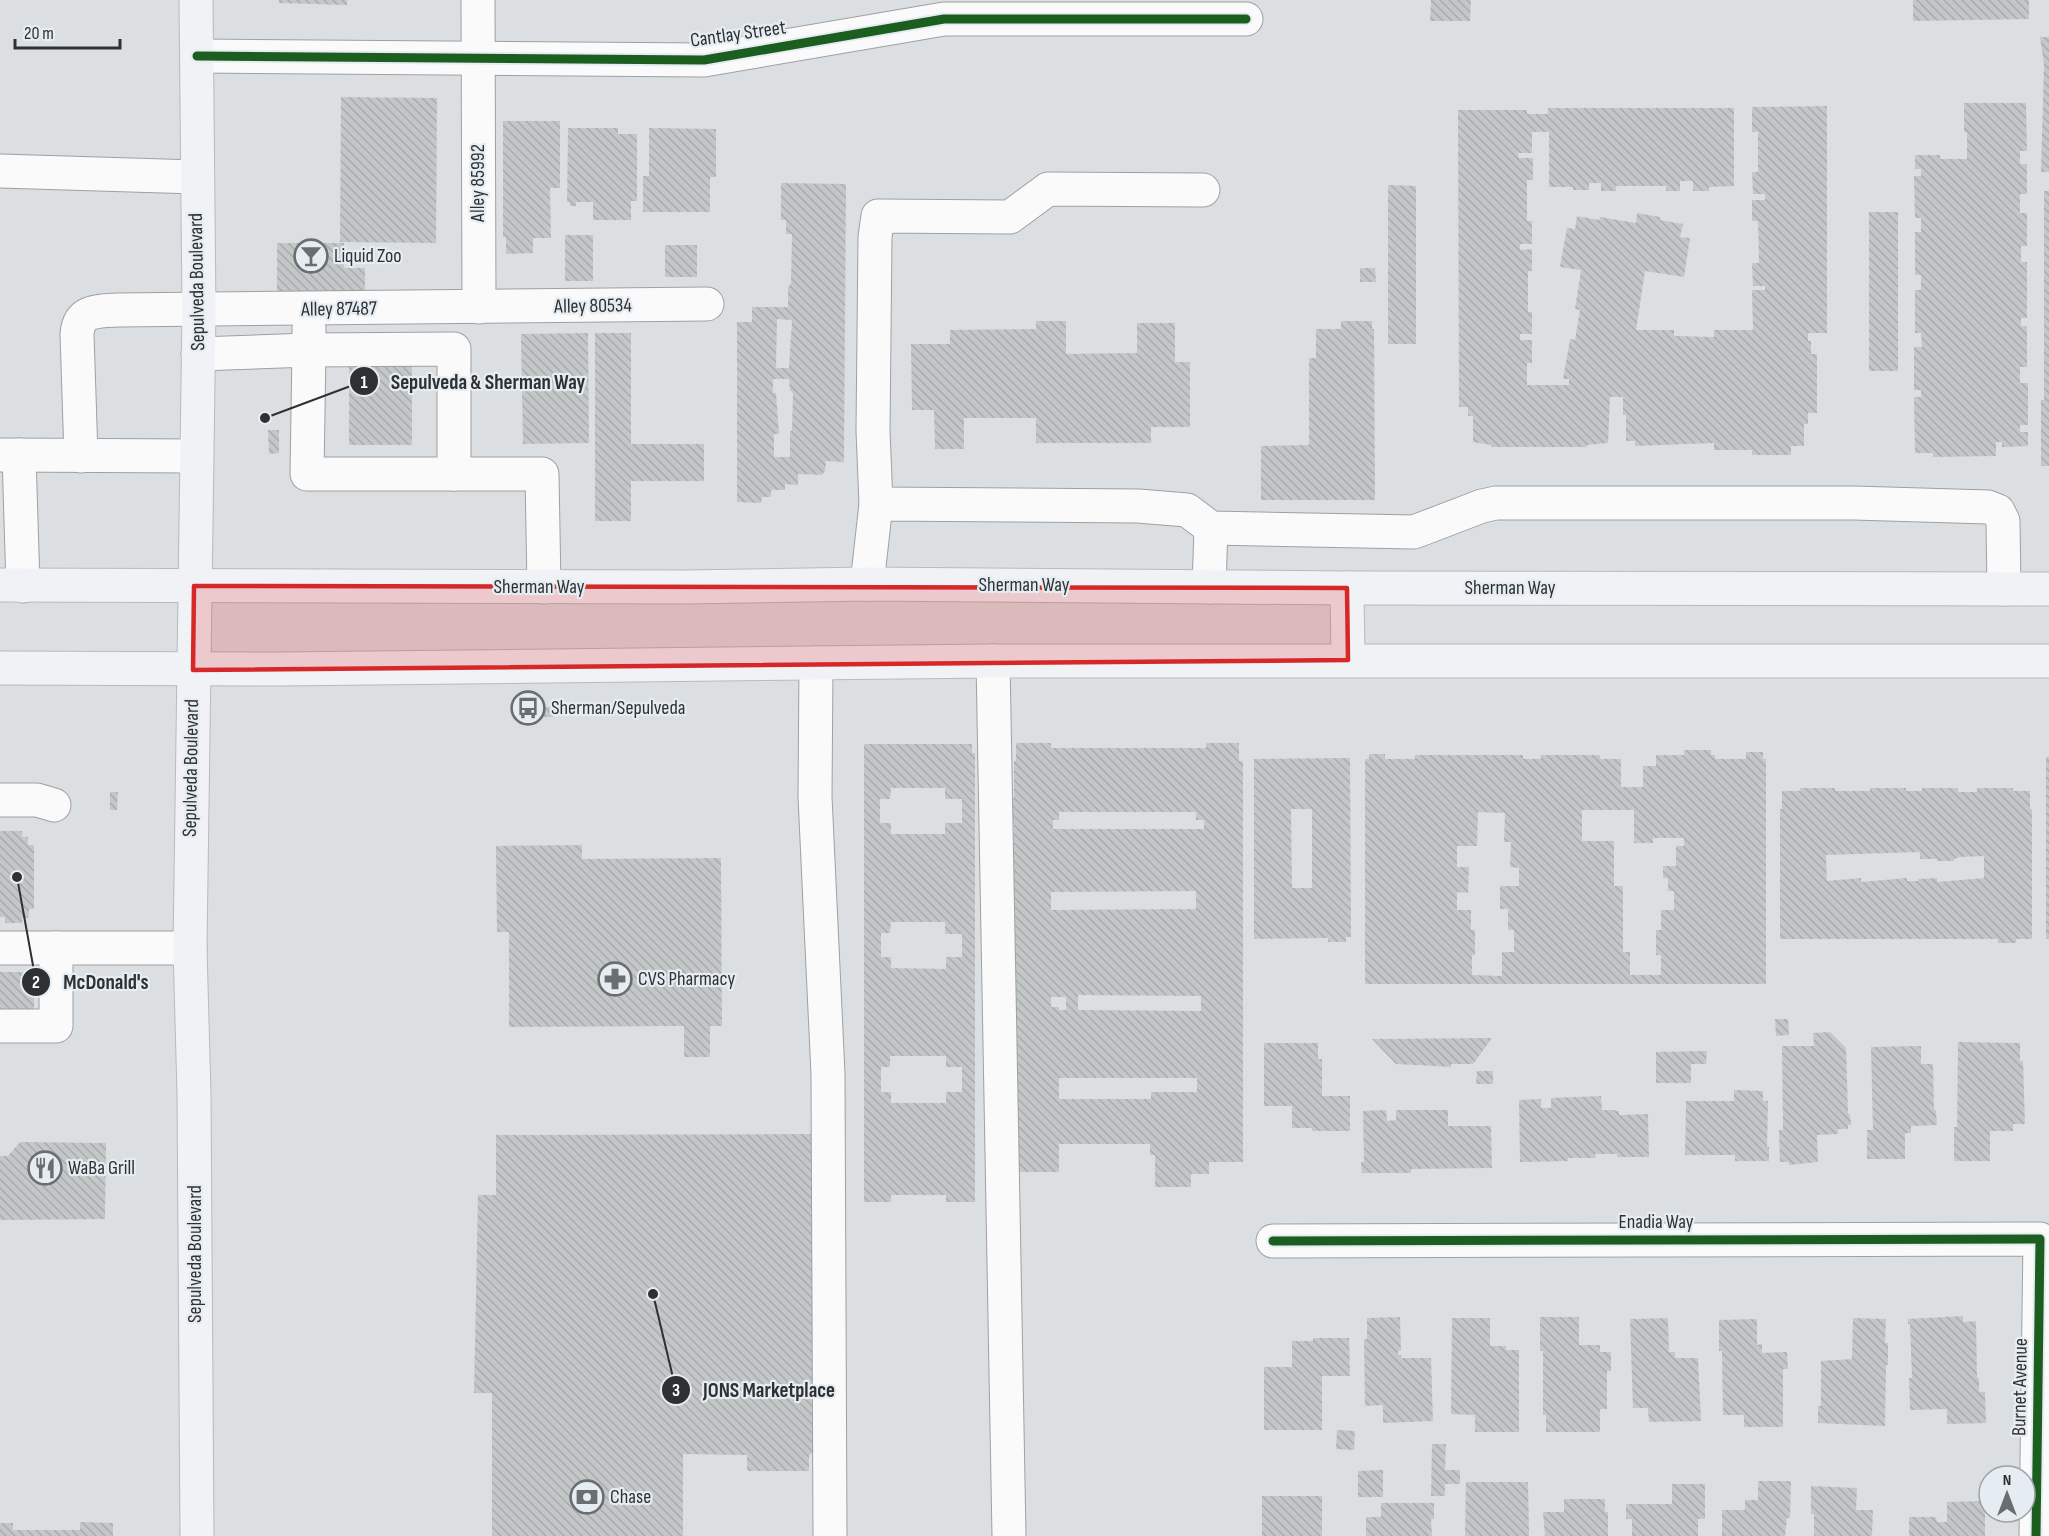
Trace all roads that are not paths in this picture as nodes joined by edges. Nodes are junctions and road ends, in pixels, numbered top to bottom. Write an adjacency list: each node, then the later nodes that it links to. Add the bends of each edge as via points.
1 (196, 0): 4 (main road, Sepulveda Boulevard)
2 (478, 0): 5 (street, Alley 85992)
3 (1246, 19): 5 (street, Cantlay Street, via 944,19 704,60)
4 (197, 56): 5 (street, Cantlay Street); 7 (main road, Sepulveda Boulevard)
5 (478, 58): 10 (street, Alley 85992)
6 (0, 171): 7 (street)
7 (196, 177): 12 (main road, Sepulveda Boulevard)
8 (1203, 190): 19 (street, via 1048,189 1010,217 878,216 874,237)
9 (707, 304): 10 (street, Alley 80534)
10 (479, 307): 11 (street, Alley 87487)
11 (309, 309): 12 (street, Alley 87487); 13 (street)
12 (199, 311): 14 (main road, Sepulveda Boulevard); 16 (street, Alley 87487, via 102,311 83,317 77,334)
13 (309, 350): 14 (street); 18 (street, via 454,349); 18 (street, via 307,474)
14 (198, 354): 17 (main road, Sepulveda Boulevard)
15 (10, 455): 16 (street); 22 (street)
16 (81, 456): 17 (street)
17 (196, 456): 23 (main road, Sepulveda Boulevard)
18 (454, 474): 24 (street, via 542,474)
19 (876, 504): 20 (street, via 1138,506 1187,510); 21 (street)
20 (1211, 528): 25 (street); 27 (street, via 1413,532 1496,503 1988,507 1998,511 2003,521)
21 (867, 584): 24 (main road, Sherman Way); 25 (main road, Sherman Way)
22 (11, 585): 23 (main road, Sherman Way)
23 (194, 585): 24 (main road, Sherman Way); 34 (main road, Sepulveda Boulevard)
24 (544, 587)
25 (1209, 587): 26 (main road, Sherman Way)
26 (1347, 588): 27 (main road, Sherman Way); 29 (main road)
27 (2004, 589): 28 (main road, Sherman Way)
28 (2049, 589)
29 (1348, 660): 30 (main road); 31 (main road)
30 (993, 661): 32 (main road); 46 (street)
31 (2049, 661)
32 (816, 663): 34 (main road); 45 (street, via 815,797 828,1074)
33 (0, 668): 34 (main road)
34 (193, 670): 40 (main road, Sepulveda Boulevard)
35 (0, 800): 36 (street, via 37,800)
36 (54, 805)
37 (0, 938): 39 (street)
38 (0, 948): 39 (street)
39 (47, 948): 40 (street); 41 (street, via 56,1026)
40 (190, 948): 44 (main road, Sepulveda Boulevard)
41 (0, 1026)
42 (2040, 1239): 43 (street, Enadia Way); 47 (street, Burnet Avenue)
43 (1273, 1241)
44 (197, 1536)
45 (830, 1536)
46 (1009, 1536)
47 (2036, 1536)

